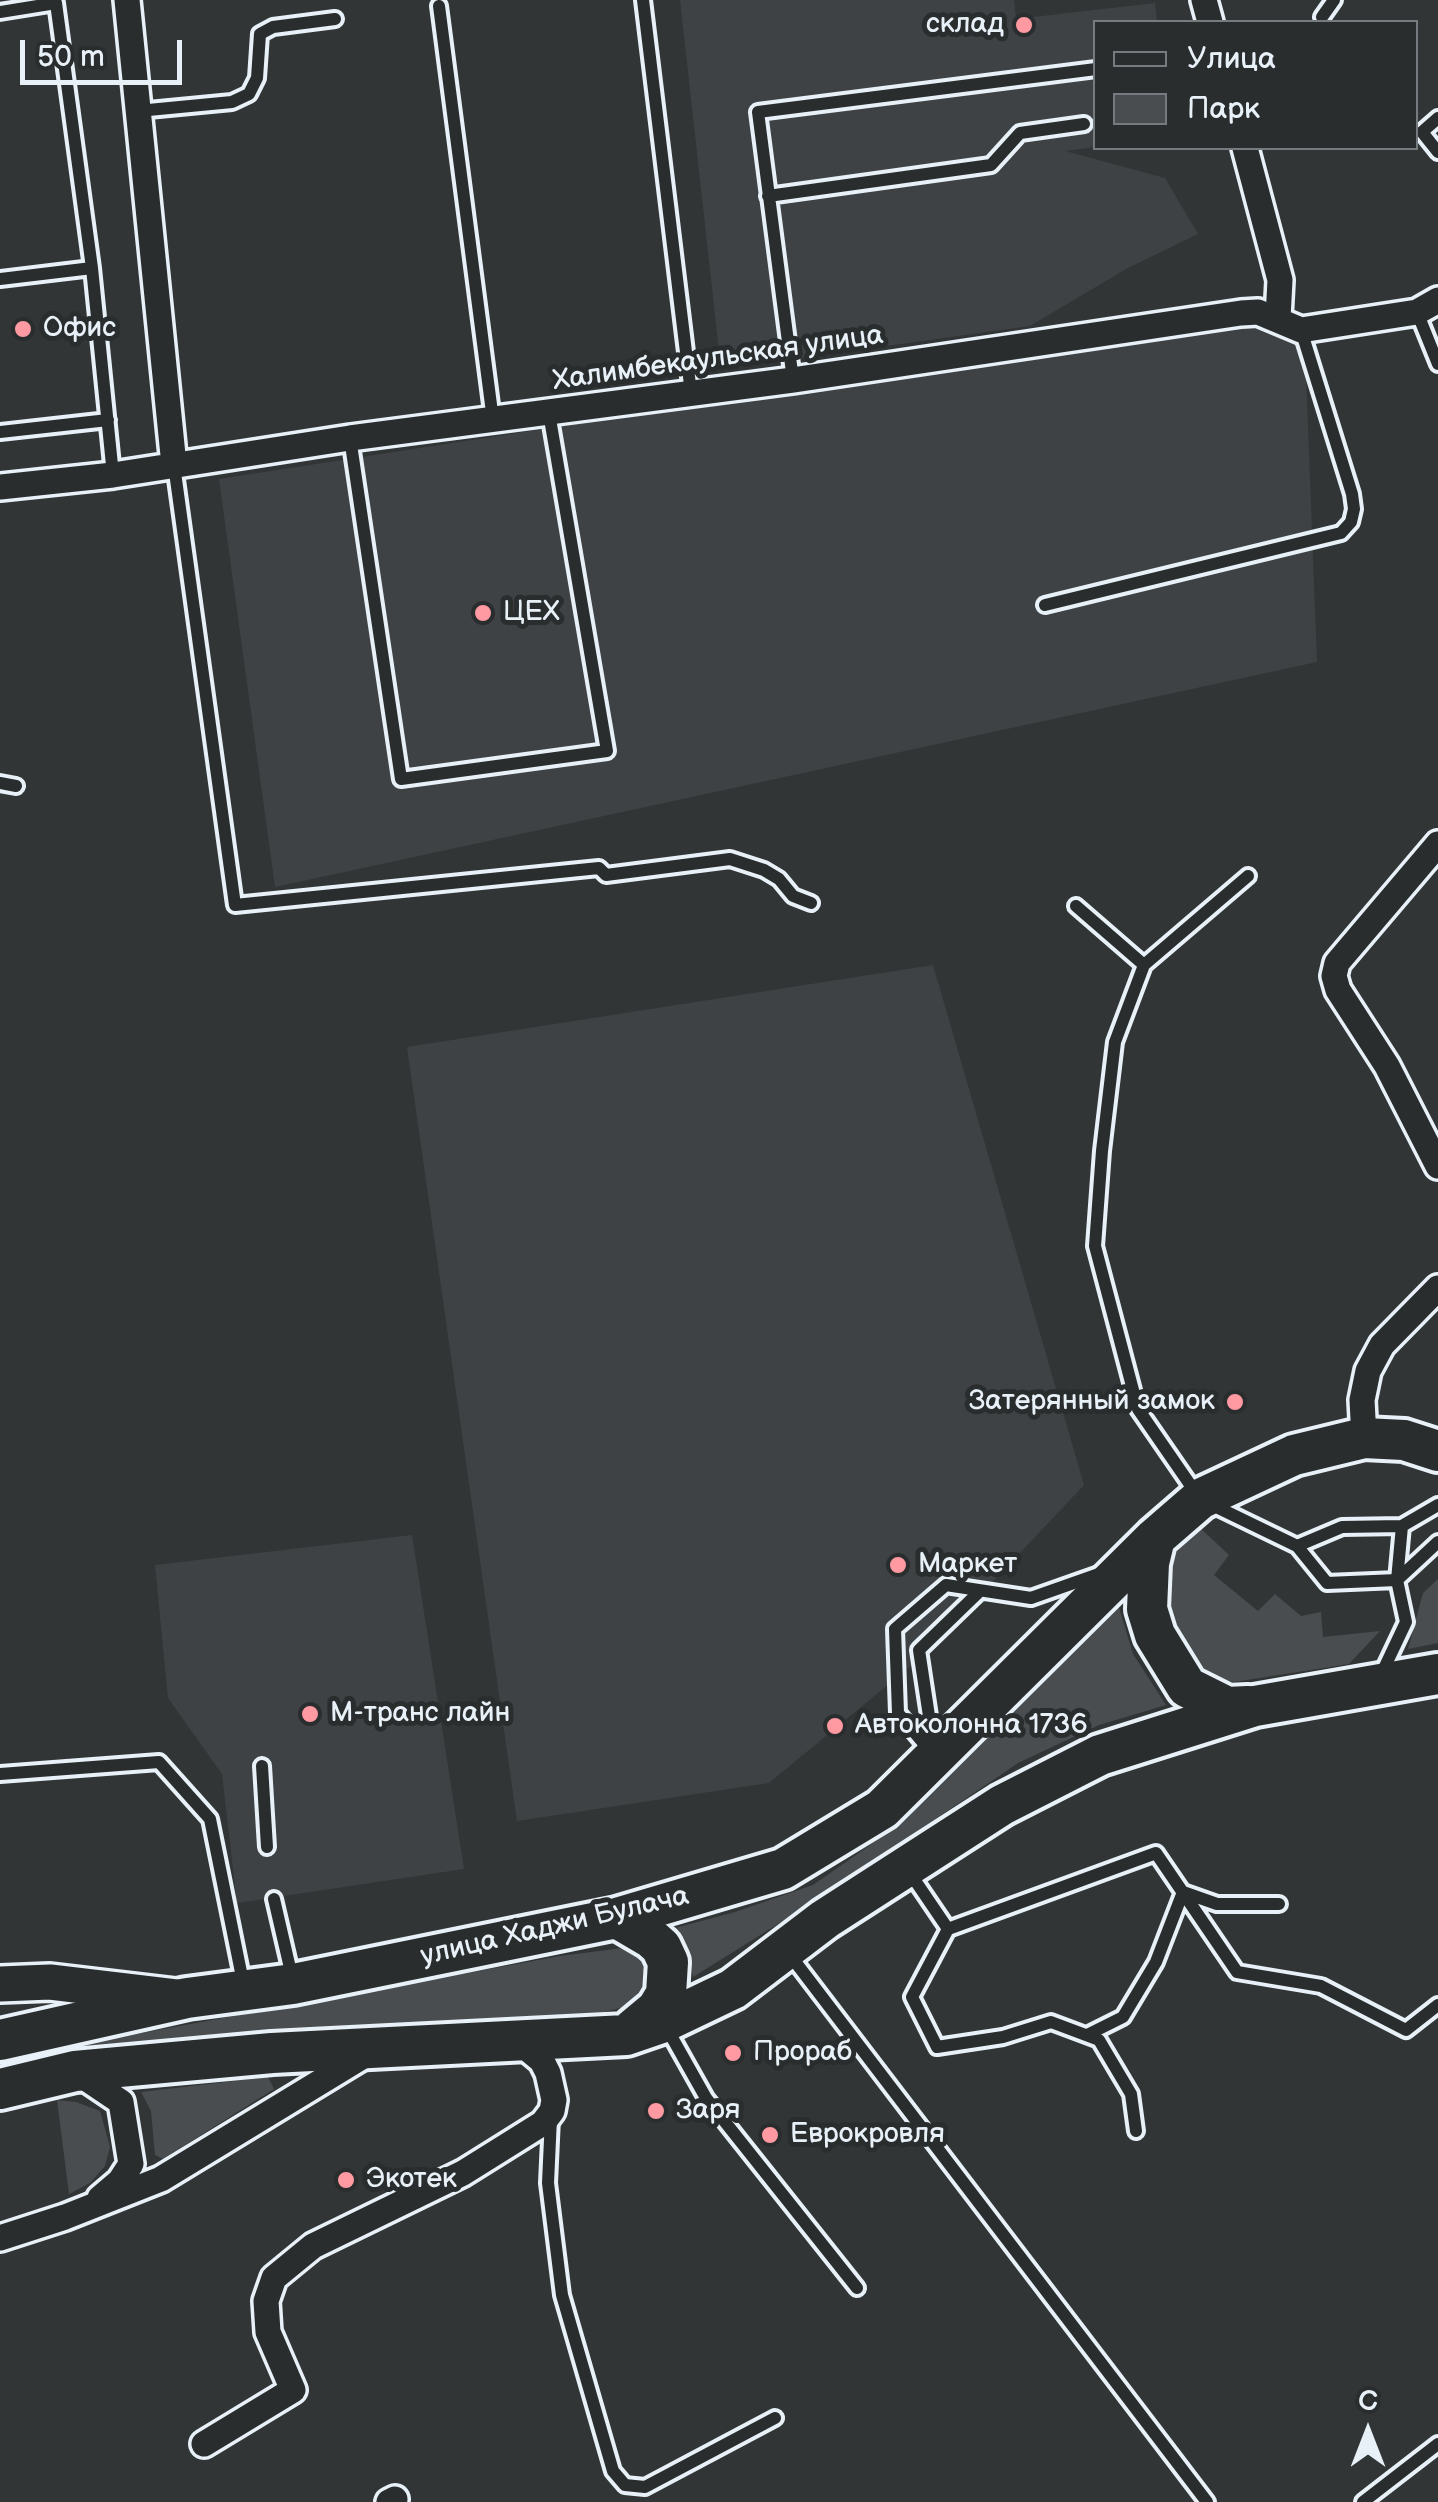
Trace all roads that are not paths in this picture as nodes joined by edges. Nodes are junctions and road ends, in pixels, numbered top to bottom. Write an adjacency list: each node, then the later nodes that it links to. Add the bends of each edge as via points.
1 (126, 0): 9 (street)
2 (643, 0): 21 (lane)
3 (1334, 0): 6 (lane)
4 (439, 6): 24 (lane)
5 (0, 12): 15 (lane, via 56,2)
6 (1322, 16)
7 (335, 19): 9 (lane, via 260,34 250,94 232,102)
8 (1093, 69): 14 (lane, via 758,112)
9 (138, 110): 27 (street)
10 (1438, 118): 13 (lane, via 1422,132)
11 (1084, 124): 14 (lane, via 1020,132 991,165)
12 (1246, 150): 18 (street)
13 (1438, 152)
14 (768, 196): 20 (lane)
15 (92, 268): 16 (lane); 23 (lane)
16 (0, 280)
17 (1428, 306): 18 (street, Халимбекаульская улица); 19 (lane)
18 (1289, 324): 20 (street, Халимбекаульская улица, via 1258,312); 30 (lane, via 1352,494 1352,522 1341,534)
19 (1438, 364)
20 (793, 380): 21 (street, Халимбекаульская улица)
21 (692, 393): 22 (street, Халимбекаульская улица)
22 (549, 413): 24 (street, Халимбекаульская улица); 26 (lane, via 607,751 400,779)
23 (108, 420): 25 (lane); 28 (lane)
24 (493, 420): 26 (street, Халимбекаульская улица)
25 (0, 432)
26 (350, 438): 27 (street, Халимбекаульская улица)
27 (174, 465): 28 (street, Халимбекаульская улица); 35 (lane, via 235,905 730,859 764,870 793,896)
28 (112, 475): 29 (street, Халимбекаульская улица)
29 (0, 487)
30 (1045, 604)
31 (0, 783): 32 (lane)
32 (16, 786)
33 (1438, 844): 38 (street, via 1337,963 1334,976)
34 (1248, 876): 37 (lane)
35 (811, 902)
36 (1076, 906): 37 (lane)
37 (1144, 965): 42 (lane, via 1115,1042 1095,1246 1138,1409)
38 (1438, 1166)
39 (1438, 1288): 40 (street, via 1382,1344 1368,1370)
40 (1364, 1438): 41 (main road, улица Хаджи Булача); 42 (main road, улица Хаджи Булача, via 1294,1455)
41 (1438, 1451)
42 (1200, 1500): 46 (lane); 47 (main road, улица Хаджи Булача)
43 (1438, 1505): 44 (lane)
44 (1402, 1526): 46 (lane, via 1342,1526); 48 (lane)
45 (1438, 1542): 48 (lane)
46 (1297, 1546): 48 (lane, via 1327,1583)
47 (1142, 1550): 49 (lane, via 1031,1598); 52 (main road, via 1149,1563 1146,1609 1173,1668 1205,1698 1227,1707); 53 (main road, улица Хаджи Булача)
48 (1396, 1580): 51 (lane, via 1406,1622)
49 (980, 1590): 53 (lane, via 919,1650); 53 (lane, via 946,1586 894,1629 898,1713)
50 (1438, 1674): 51 (main road)
51 (1376, 1685): 52 (main road)
52 (1255, 1706): 57 (main road, via 1100,1755 1002,1805)
53 (935, 1756): 61 (main road, улица Хаджи Булача, via 882,1809 783,1869)
54 (262, 1766): 56 (lane)
55 (0, 1774): 67 (lane, via 159,1762 210,1820)
56 (267, 1847)
57 (906, 1866): 62 (lane); 63 (main road)
58 (1183, 1892): 60 (lane, via 1218,1904); 62 (lane, via 1156,1853); 69 (lane, via 1237,1972 1321,1986 1406,2030); 73 (lane, via 1156,1962 1123,2017)
59 (274, 1898): 66 (lane)
60 (1279, 1904)
61 (617, 1918): 66 (main road, улица Хаджи Булача); 72 (main road, via 662,1947 668,1962 666,1994 657,2010)
62 (948, 1928): 73 (lane, via 912,1997 936,2047 1051,2022)
63 (785, 1949): 70 (main road, via 733,1989); 87 (lane)
64 (50, 1982): 65 (main road); 68 (main road); 71 (main road)
65 (0, 1984)
66 (294, 1984): 67 (main road, улица Хаджи Булача)
67 (244, 1990): 68 (main road, улица Хаджи Булача)
68 (187, 1998): 71 (main road, улица Хаджи Булача)
69 (1438, 2005)
70 (664, 2022): 72 (main road); 83 (lane, via 706,2098)
71 (63, 2026): 74 (main road, улица Хаджи Булача)
72 (626, 2035): 75 (main road)
73 (1087, 2035): 80 (lane, via 1100,2040 1132,2094)
74 (0, 2040)
75 (518, 2041): 76 (main road); 79 (street, via 548,2073)
76 (377, 2047): 77 (main road); 81 (street, via 161,2179)
77 (75, 2071): 78 (main road); 81 (street, via 121,2102 131,2164 98,2200)
78 (0, 2088)
79 (552, 2111): 84 (lane, via 548,2183 562,2296 612,2471 624,2485 645,2487); 85 (street, via 528,2134 313,2246 274,2278 266,2301 268,2332 293,2390)
80 (1136, 2131)
81 (65, 2218): 82 (street)
82 (0, 2238)
83 (857, 2288)
84 (775, 2418)
85 (204, 2444)
86 (1438, 2444): 88 (lane)
87 (1207, 2502)
88 (1363, 2502)

